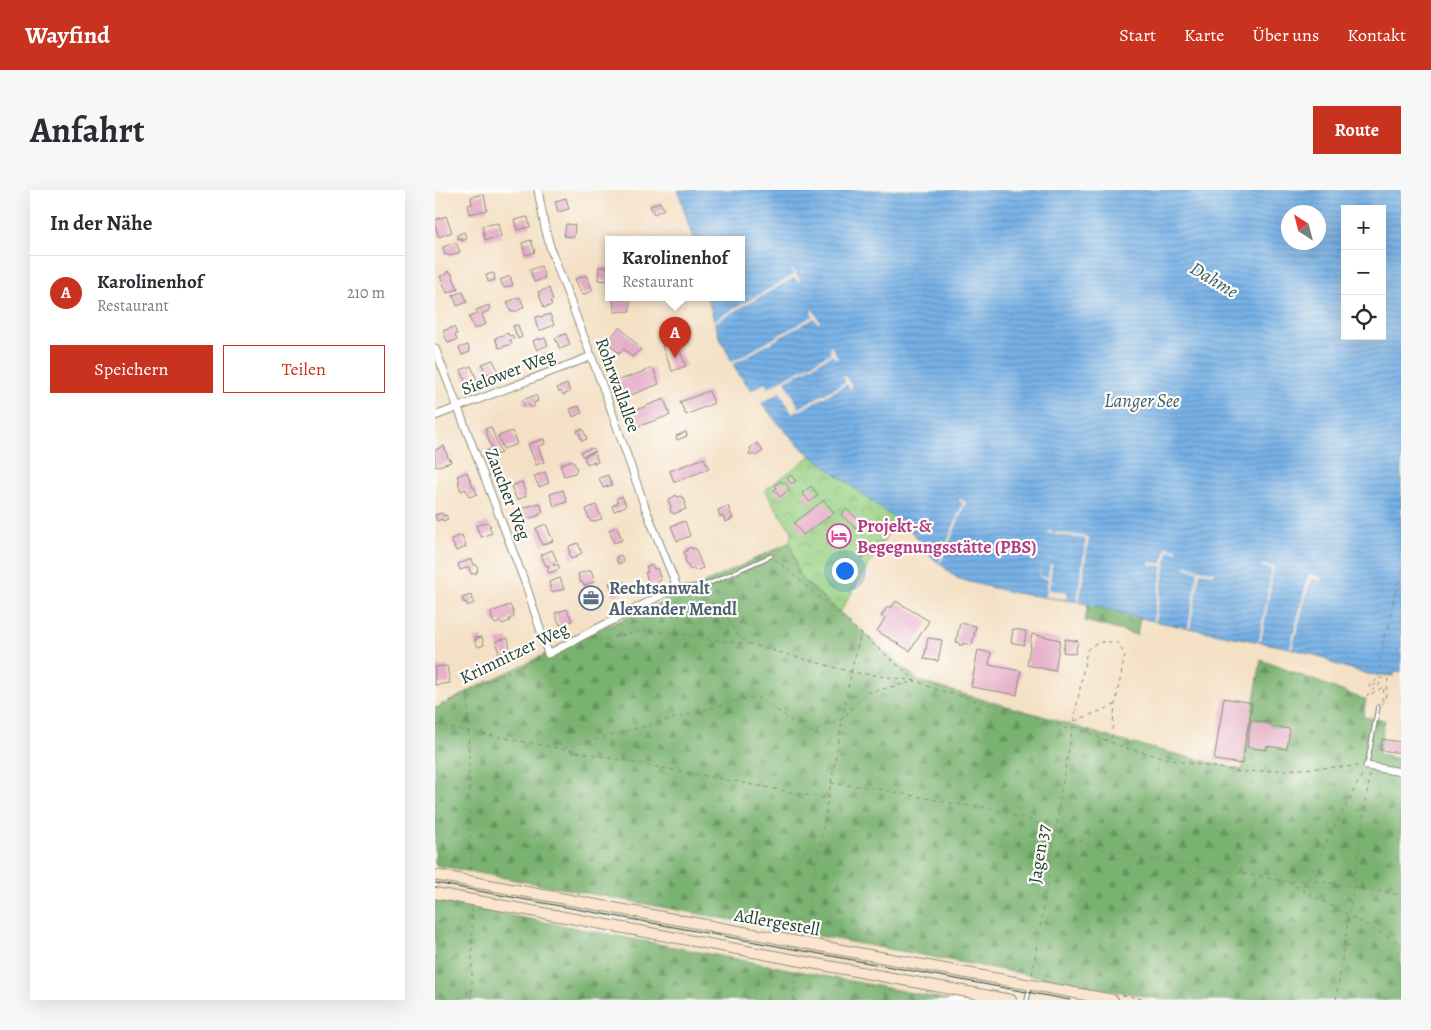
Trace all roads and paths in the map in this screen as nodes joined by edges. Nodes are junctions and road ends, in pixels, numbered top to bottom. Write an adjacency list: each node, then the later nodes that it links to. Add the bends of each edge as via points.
1 (538, 190): 3 (street, Rohrwallallee, via 551,250)
2 (435, 348): 4 (street, Zaucher Weg)
3 (591, 356): 4 (street, Sielower Weg); 7 (street, Rohrwallallee)
4 (458, 408): 5 (street, Sielower Weg); 13 (street, Zaucher Weg, via 527,588)
5 (435, 416)
6 (771, 556): 7 (lane, Krimnitzer Weg, via 701,587); 10 (path)
7 (677, 587): 11 (street, Krimnitzer Weg)
8 (695, 592): 12 (path, via 719,607 741,639)
9 (1385, 631): 15 (path)
10 (861, 633): 14 (path); 16 (path)
11 (577, 639): 12 (path, via 590,642 642,630); 13 (street, Krimnitzer Weg)
12 (750, 644): 14 (path)
13 (548, 654): 17 (path, Krimnitzer Weg)
14 (851, 672): 16 (path); 22 (path)
15 (1379, 678): 18 (path, via 1369,686 1380,684 1367,695 1383,687); 20 (path, via 1388,679 1385,700)
16 (917, 681): 22 (path, via 866,694); 27 (path, via 1054,723)
17 (468, 692): 21 (path, Krimnitzer Weg); 26 (path)
18 (1382, 700)
19 (1115, 705): 23 (path); 23 (path, Jagen 37, via 1125,655 1118,643 1105,641 1087,650); 28 (path)
20 (1379, 705): 30 (lane)
21 (435, 709)
22 (842, 719): 29 (path, via 810,733 756,696); 32 (path)
23 (1074, 722): 25 (path, Jagen 37)
24 (435, 725): 26 (path)
25 (1074, 726): 27 (path, Jagen 37); 28 (path)
26 (469, 731): 29 (path); 37 (path)
27 (1073, 732): 34 (path, Jagen 37)
28 (1111, 743): 30 (path, via 1177,761 1242,772)
29 (564, 748): 33 (path)
30 (1369, 766): 31 (street); 36 (path); 39 (path)
31 (1401, 772)
32 (831, 782): 33 (path); 34 (path, via 984,807 1030,820)
33 (828, 799): 44 (path)
34 (1056, 832): 38 (path, via 1098,848); 47 (path, Jagen 37)
35 (435, 875): 37 (main road, Adlergestell)
36 (1308, 879): 38 (path); 39 (path)
37 (472, 882): 44 (main road, Adlergestell)
38 (1287, 882): 43 (path)
39 (1353, 887): 41 (path); 43 (path)
40 (435, 893): 50 (main road, Adlergestell)
41 (1401, 895)
42 (472, 908): 48 (path)
43 (1348, 915): 45 (path); 53 (path)
44 (802, 943): 47 (main road, Adlergestell)
45 (1401, 944)
46 (797, 968): 49 (path)
47 (1030, 985): 51 (lane); 52 (main road, Adlergestell)
48 (471, 1000)
49 (793, 1000)
50 (1011, 1000)
51 (1027, 1000)
52 (1113, 1000)
53 (1336, 1000)

